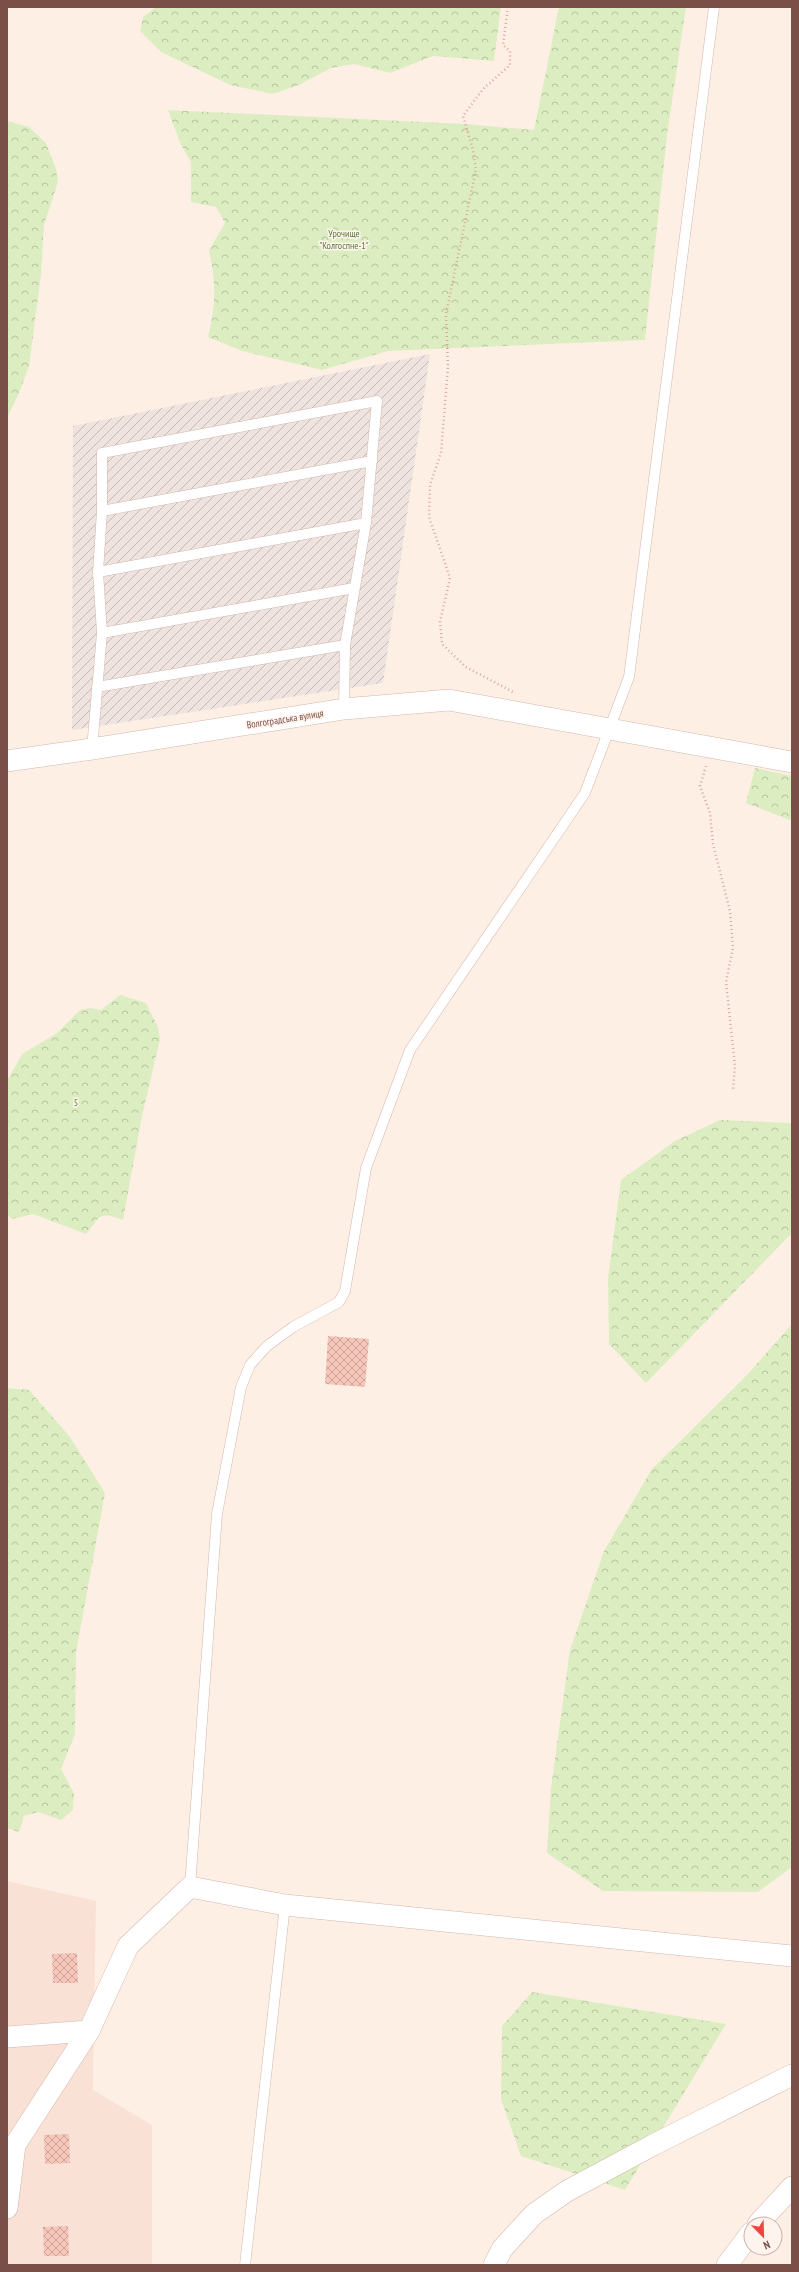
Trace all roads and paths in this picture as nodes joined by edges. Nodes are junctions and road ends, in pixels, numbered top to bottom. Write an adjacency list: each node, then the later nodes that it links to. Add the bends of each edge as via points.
1 (508, 7): 11 (path, via 503,45 510,51 510,66 483,89 463,116 476,169 446,314 448,366 441,453 430,485 429,517 450,578 440,622 442,644 466,667)
2 (714, 7): 13 (lane, via 629,677)
3 (372, 461): 4 (lane); 4 (lane, via 377,402 102,453); 5 (lane)
4 (102, 511): 6 (lane)
5 (366, 523): 6 (lane); 7 (lane)
6 (98, 572): 8 (lane)
7 (354, 588): 8 (lane); 9 (lane)
8 (102, 633): 10 (lane)
9 (345, 645): 10 (lane); 12 (lane)
10 (97, 687): 15 (lane)
11 (514, 692)
12 (344, 709): 13 (street, Волгоградська вулиця, via 449,700); 15 (street, Волгоградська вулиця)
13 (610, 728): 14 (street, Волгоградська вулиця); 19 (lane, via 585,794 573,814 410,1050 366,1168 344,1291 339,1302 293,1327 267,1346 250,1365 241,1387 217,1514)
14 (716, 748): 17 (street, Волгоградська вулиця); 18 (path, via 707,762 700,786 710,813 713,844 730,912 733,948 726,982 735,1066)
15 (92, 750): 16 (street, Волгоградська вулиця)
16 (7, 761)
17 (792, 762)
18 (733, 1090)
19 (190, 1886): 20 (street); 22 (street, via 128,1946)
20 (286, 1904): 21 (street); 29 (lane)
21 (792, 1956)
22 (89, 2031): 23 (street); 26 (street, via 15,2145)
23 (7, 2037)
24 (792, 2075): 30 (street, via 567,2191 534,2214 502,2249)
25 (792, 2187): 27 (street)
26 (7, 2208)
27 (765, 2216)
28 (743, 2244): 31 (street)
29 (245, 2265)
30 (494, 2265)
31 (727, 2265)

